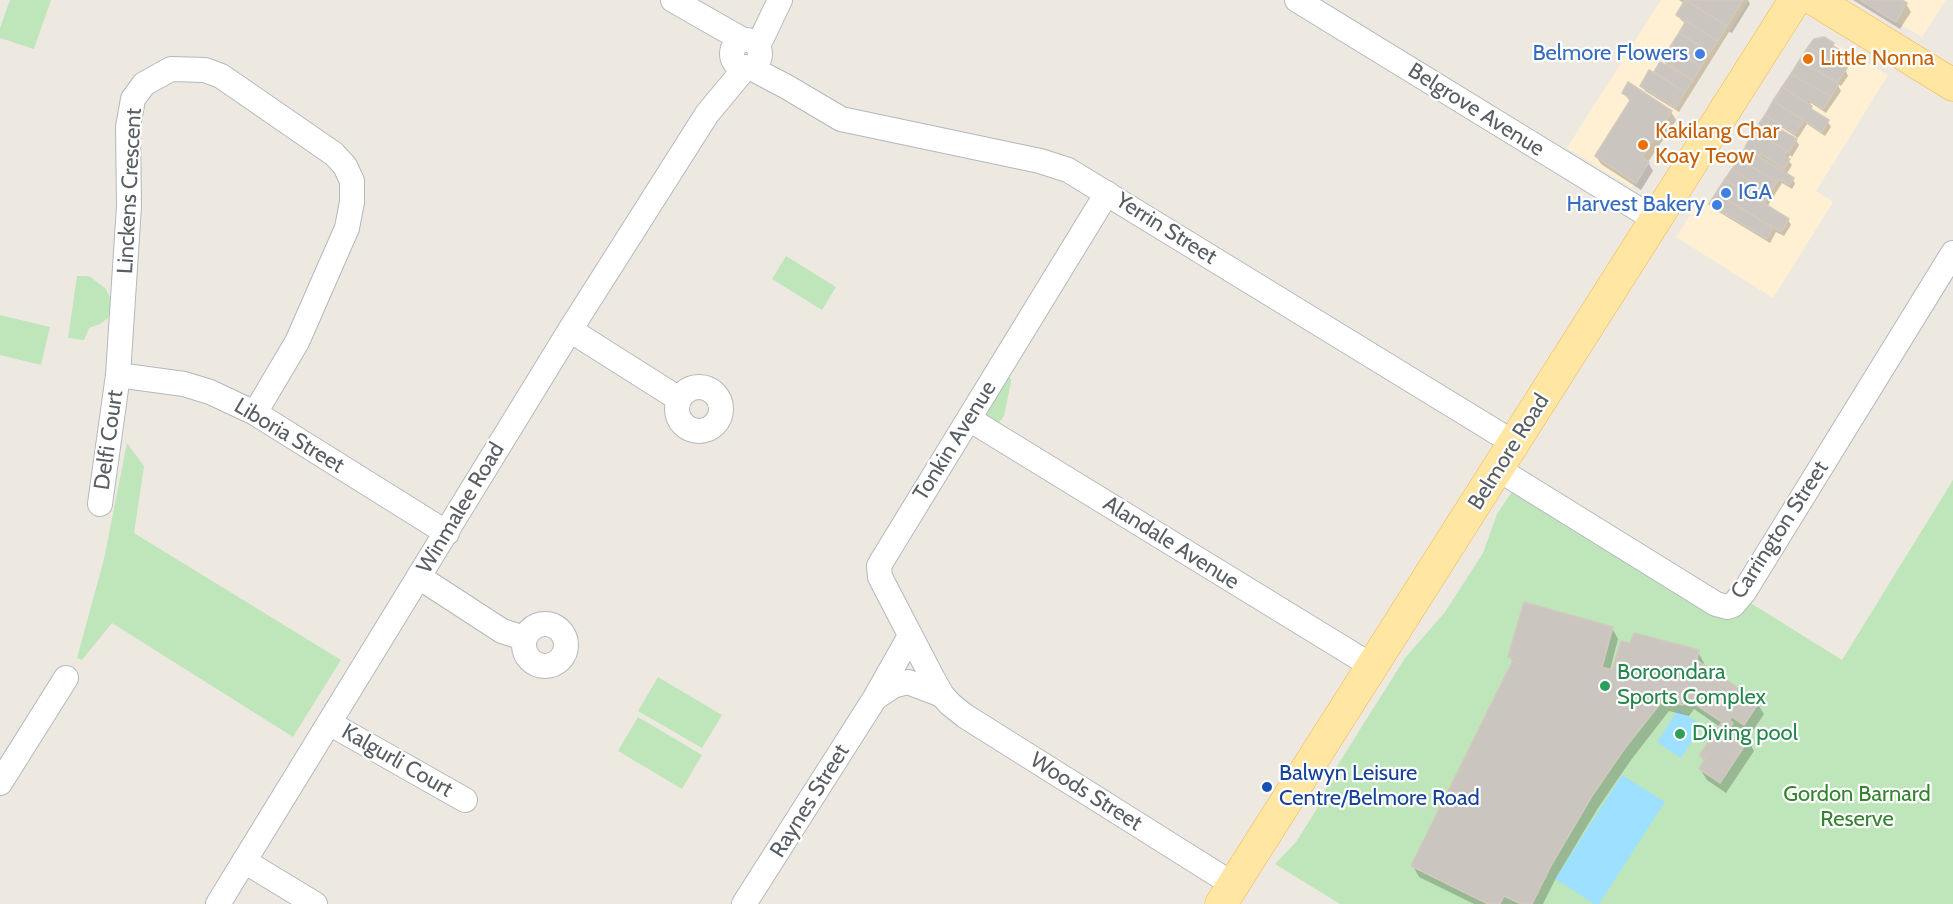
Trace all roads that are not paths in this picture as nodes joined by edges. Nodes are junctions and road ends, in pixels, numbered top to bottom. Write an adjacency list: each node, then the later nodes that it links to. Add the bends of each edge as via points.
1 (673, 0): 6 (street, Yerrin Street, via 711,22)
2 (778, 0): 6 (street, Winmalee Road)
3 (1297, 0): 9 (street, Belgrove Avenue)
4 (1795, 0): 9 (main road, Belmore Road)
5 (1815, 0): 7 (main road)
6 (746, 53): 8 (street, Yerrin Street, via 787,87 841,119 1060,167); 11 (street, Winmalee Road)
7 (1953, 85)
8 (1107, 193): 15 (street, Tonkin Avenue); 16 (street, Yerrin Street)
9 (1656, 220): 16 (main road, Belmore Road)
10 (1953, 253): 17 (street, Carrington Street, via 1733,605 1716,604)
11 (570, 330): 13 (street); 19 (street, Winmalee Road)
12 (118, 375): 14 (street, Liboria Street, via 184,384); 14 (street, Linckens Crescent, via 129,206 128,127 133,99 144,84 171,69 205,70 220,76 334,153 352,181 347,228 297,342); 18 (street, Delfi Court)
13 (679, 399)
14 (255, 413): 19 (street, Liboria Street)
15 (969, 419): 21 (street, Tonkin Avenue, via 879,566 883,584); 23 (street, Alandale Avenue)
16 (1514, 443): 17 (main road, Belmore Road)
17 (1498, 470): 23 (main road, Belmore Road)
18 (100, 504)
19 (447, 533): 20 (street, Winmalee Road)
20 (419, 578): 22 (street, via 502,631); 27 (street, Winmalee Road)
21 (910, 636): 25 (street, Tonkin Avenue); 26 (street, Raynes Street)
22 (524, 638)
23 (1372, 666): 31 (main road, Belmore Road)
24 (66, 678): 28 (street)
25 (942, 695): 26 (street, Raynes Street, via 908,682); 31 (street, Woods Street, via 965,716)
26 (875, 698): 34 (street, Raynes Street)
27 (329, 723): 29 (street, Kalgurli Court); 30 (street, Winmalee Road)
28 (0, 783)
29 (465, 800)
30 (244, 861): 32 (street, Winmalee Road); 33 (street)
31 (1227, 894)
32 (218, 904)
33 (315, 904)
34 (744, 904)

